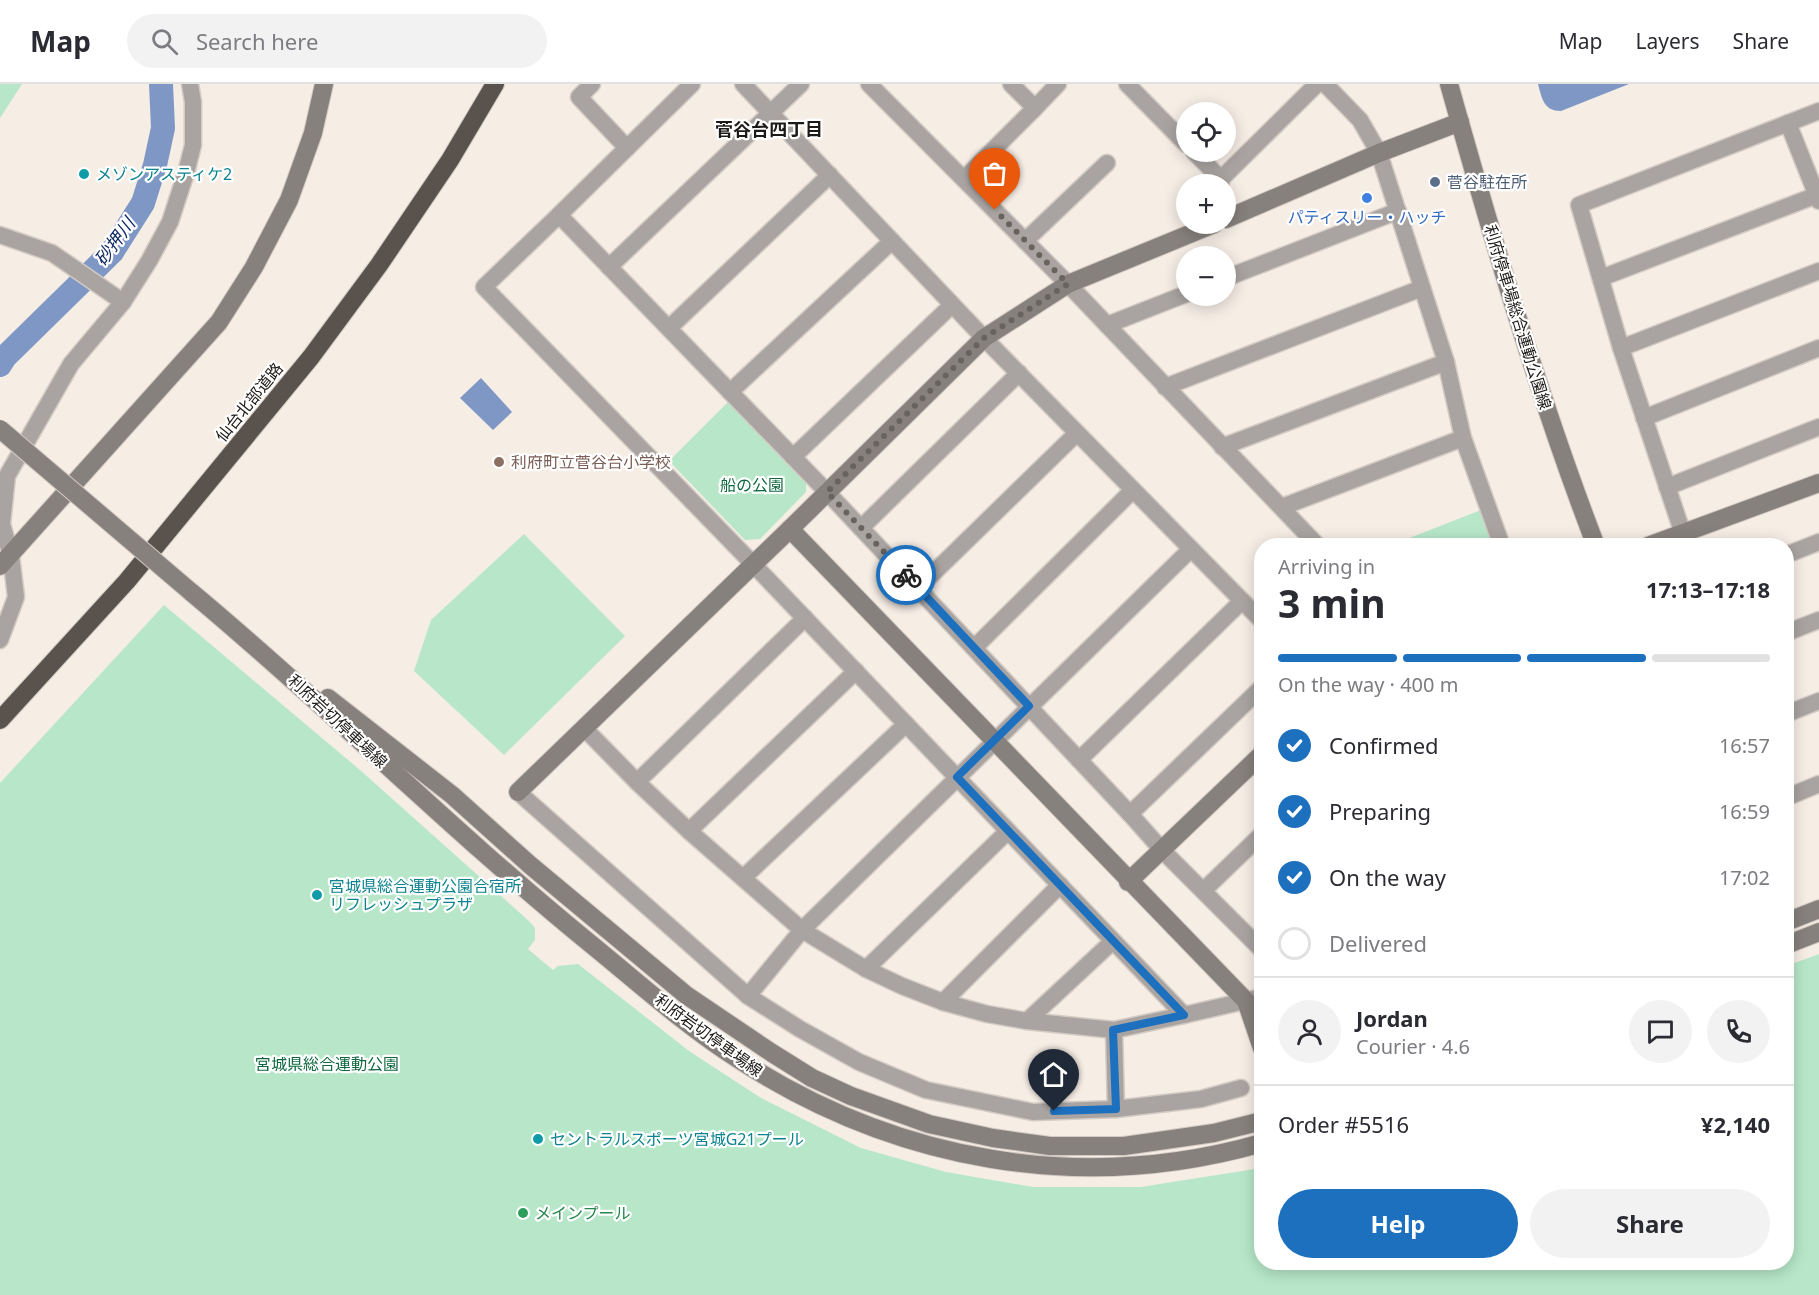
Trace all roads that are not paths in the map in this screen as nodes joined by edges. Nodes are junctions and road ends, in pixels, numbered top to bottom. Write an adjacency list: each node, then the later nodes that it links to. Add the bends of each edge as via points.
1 (190, 84): 43 (street, via 193,145 170,222 149,261)
2 (324, 84): 77 (main road, via 289,200 219,322)
3 (495, 84): 93 (highway, 仙台北部道路, via 450,160 311,357 142,563)
4 (592, 84): 21 (street, via 579,97)
5 (692, 84): 21 (street)
6 (743, 84): 17 (street)
7 (801, 84): 17 (street)
8 (870, 84): 28 (street)
9 (1011, 84): 15 (street)
10 (1058, 84): 15 (street)
11 (1127, 84): 20 (street)
12 (1317, 84): 26 (street)
13 (1325, 84): 22 (street, via 1360,120)
14 (1449, 84): 18 (main road, 利府停車場総合運動公園線)
15 (1035, 108): 28 (street)
16 (1819, 111): 19 (street)
17 (770, 113): 27 (street); 37 (street)
18 (1460, 122): 22 (main road); 71 (main road, 利府停車場総合運動公園線, via 1540,391)
19 (1788, 123): 29 (street); 40 (street, via 1579,205)
20 (1176, 134)
21 (627, 148): 31 (street)
22 (1379, 153): 30 (street); 32 (main road)
23 (1203, 162): 25 (street)
24 (1107, 163): 36 (street)
25 (1214, 174)
26 (1229, 174)
27 (830, 175): 35 (street); 47 (street)
28 (964, 179): 36 (street)
29 (1818, 198): 40 (street)
30 (1398, 211): 39 (street); 42 (street)
31 (559, 215): 37 (street); 78 (street, via 484,287)
32 (1236, 215)
33 (1190, 234): 41 (main road)
34 (0, 236): 43 (street, via 52,253)
35 (892, 241): 45 (street); 54 (street)
36 (1025, 241): 41 (street)
37 (609, 267): 47 (street)
38 (1819, 271): 49 (street)
39 (1236, 274)
40 (1601, 278): 49 (street)
41 (1068, 284): 46 (street); 48 (main road)
42 (1422, 288): 51 (street); 53 (street)
43 (116, 297): 77 (street, via 70,364 7,476 2,524)
44 (1176, 298): 46 (street)
45 (952, 304): 48 (street); 61 (street)
46 (1107, 325): 53 (street)
47 (669, 328): 54 (street)
48 (984, 338): 52 (street); 65 (main road)
49 (1621, 348): 55 (street)
50 (1819, 348): 55 (street)
51 (1446, 362): 59 (street); 60 (street)
52 (1019, 374): 58 (street); 67 (street)
53 (1166, 387): 60 (street)
54 (730, 392): 61 (street)
55 (1644, 418): 63 (street)
56 (1819, 427): 63 (street)
57 (0, 429): 87 (main road, 利府岩切停車場線, bridge)
58 (1077, 433): 64 (street); 79 (street)
59 (1463, 438): 66 (street); 70 (street)
60 (1222, 447): 66 (street)
61 (793, 457): 65 (street)
62 (1819, 483): 73 (main road)
63 (1667, 487): 72 (street)
64 (1133, 490): 75 (street); 86 (street)
65 (827, 492): 67 (street); 68 (main road)
66 (1282, 507): 69 (street)
67 (861, 528): 79 (street)
68 (790, 529): 78 (main road); 96 (main road)
69 (1311, 538)
70 (1499, 538)
71 (1593, 538)
72 (1685, 538)
73 (1687, 538)
74 (1819, 542): 76 (street)
75 (1191, 549): 80 (street); 91 (street)
76 (1794, 552)
77 (6, 561): 85 (street, via 16,597)
78 (753, 564): 82 (street); 95 (main road)
79 (918, 588): 86 (street)
80 (1242, 601): 81 (street); 97 (street)
81 (1254, 613)
82 (805, 618): 88 (street); 100 (street)
83 (1819, 620): 84 (street)
84 (1794, 630)
85 (0, 640)
86 (974, 648): 91 (street)
87 (265, 654): 129 (main road, 利府岩切停車場線, via 310,683 452,795 686,995 822,1083 929,1124 1050,1146 1124,1146); 130 (main road, 利府岩切停車場線, via 547,909 683,1020 737,1059 799,1095 912,1142 990,1160 1111,1168 1173,1162)
88 (856, 671): 94 (street); 105 (street)
89 (1254, 695): 104 (street)
90 (1819, 701): 92 (street)
91 (1029, 706): 96 (street); 97 (street)
92 (1794, 711)
93 (0, 720)
94 (906, 724): 99 (street); 109 (street)
95 (584, 728): 100 (street); 102 (main road)
96 (993, 741): 99 (street); 110 (main road)
97 (1079, 760): 104 (street)
98 (1254, 762): 108 (main road)
99 (957, 777): 106 (street); 115 (street)
100 (637, 782): 105 (street)
101 (1819, 784): 103 (street)
102 (518, 792): 121 (street)
103 (1794, 794)
104 (1130, 814): 108 (street)
105 (689, 831): 109 (street)
106 (1008, 831): 111 (street); 120 (street)
107 (1254, 842): 112 (street)
108 (1162, 850): 110 (main road); 112 (street)
109 (743, 878): 115 (street)
110 (1128, 882): 122 (main road)
111 (1060, 885): 118 (street); 123 (street)
112 (1204, 890): 117 (street)
113 (1819, 909): 114 (main road)
114 (1794, 919)
115 (802, 930): 120 (street); 121 (street)
116 (1819, 932): 119 (main road)
117 (1254, 936)
118 (1113, 941): 124 (street); 125 (street)
119 (1794, 942)
120 (866, 969): 123 (street)
121 (748, 996): 128 (street, via 859,1062 926,1090 1033,1112)
122 (1254, 999): 124 (street)
123 (943, 1002): 125 (street)
124 (1184, 1015): 126 (street)
125 (1027, 1021): 126 (street)
126 (1113, 1030): 128 (street)
127 (1241, 1088): 128 (street, via 1201,1099)
128 (1116, 1109)
129 (1254, 1123)
130 (1254, 1145)

